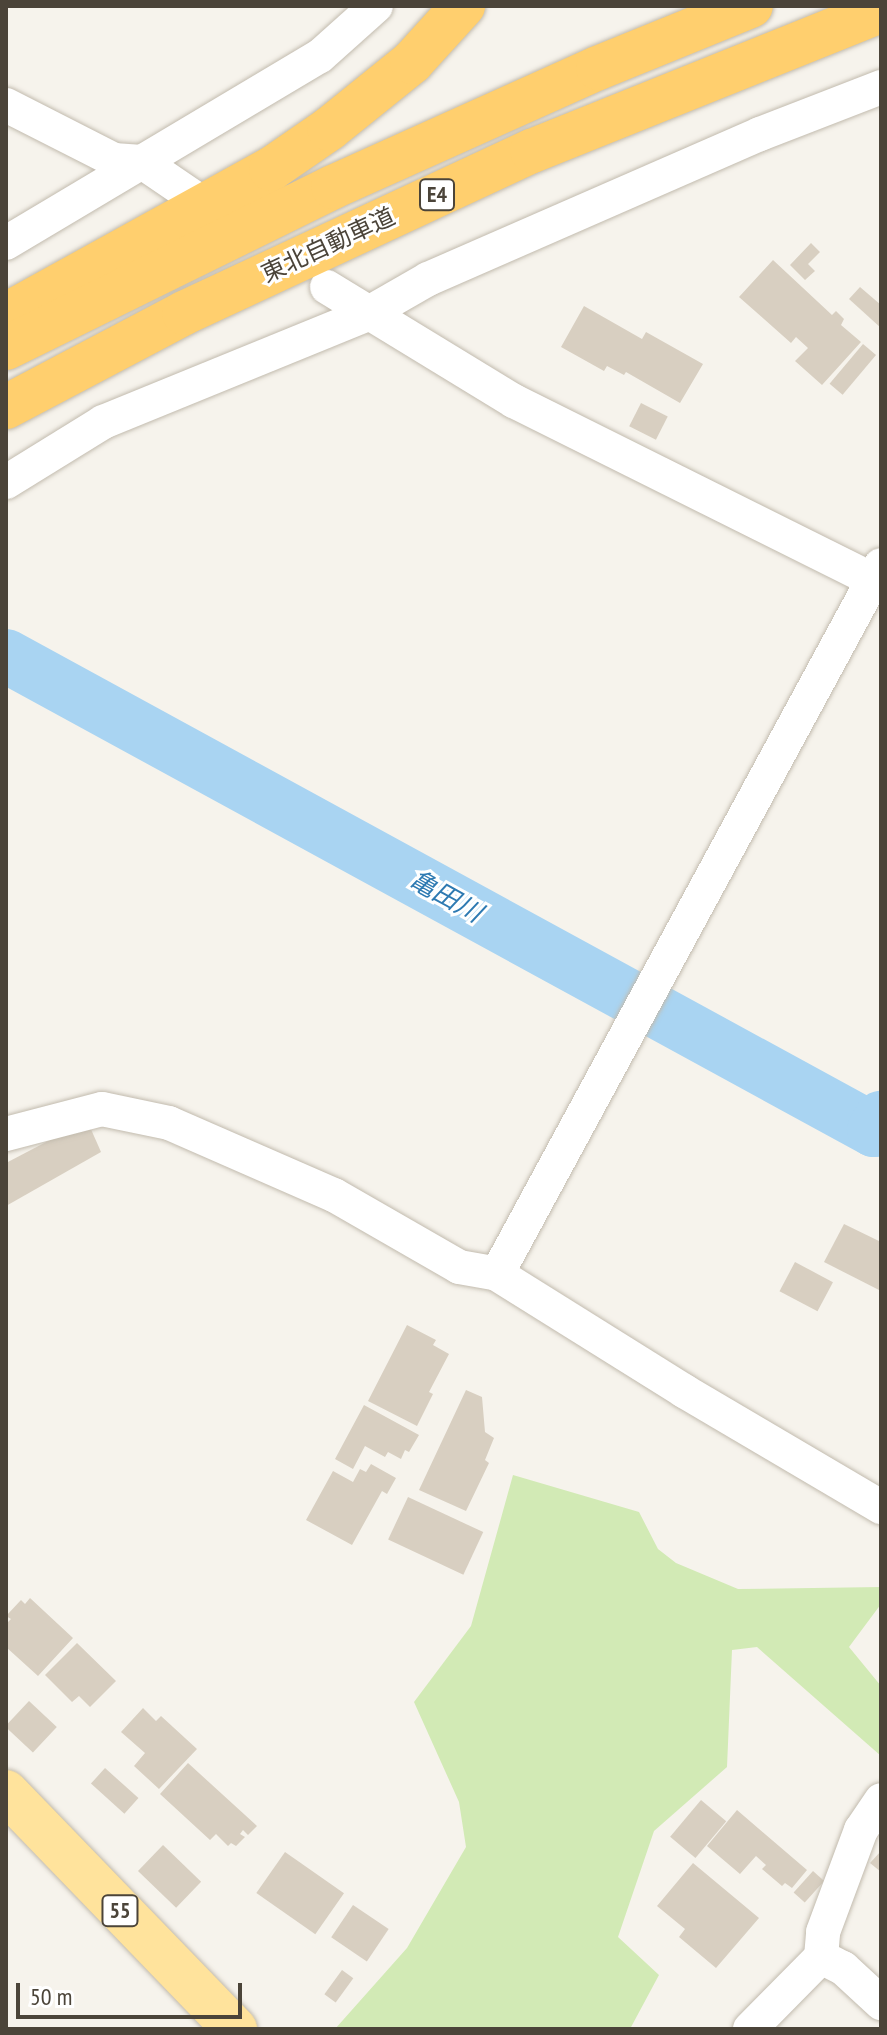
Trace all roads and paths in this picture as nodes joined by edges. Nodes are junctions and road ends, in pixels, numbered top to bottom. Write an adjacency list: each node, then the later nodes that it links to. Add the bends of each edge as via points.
1 (376, 6): 7 (street, via 320,56)
2 (463, 6): 8 (highway, via 412,62 329,129)
3 (751, 6): 13 (highway, 東北自動車道 / E4, via 347,180)
4 (881, 11): 14 (highway, 東北自動車道 / E4, via 532,151 184,313)
5 (881, 87): 11 (street, via 428,279)
6 (6, 105): 7 (street, via 114,160)
7 (142, 162): 8 (street); 9 (street)
8 (205, 205): 12 (highway)
9 (6, 243)
10 (327, 287): 11 (street)
11 (367, 314): 15 (street, via 103,422); 16 (street, via 514,401)
12 (6, 315)
13 (6, 348)
14 (6, 407)
15 (6, 482)
16 (878, 577): 18 (street)
17 (6, 1134): 18 (street, via 102,1109 169,1123 334,1195 459,1267)
18 (497, 1274): 19 (street)
19 (881, 1507)
20 (6, 1792): 24 (main road, 55)
21 (881, 1800): 22 (street, via 861,1830 823,1932)
22 (821, 1957): 23 (street, via 843,1968); 25 (street)
23 (881, 2003)
24 (235, 2029)
25 (750, 2029)

